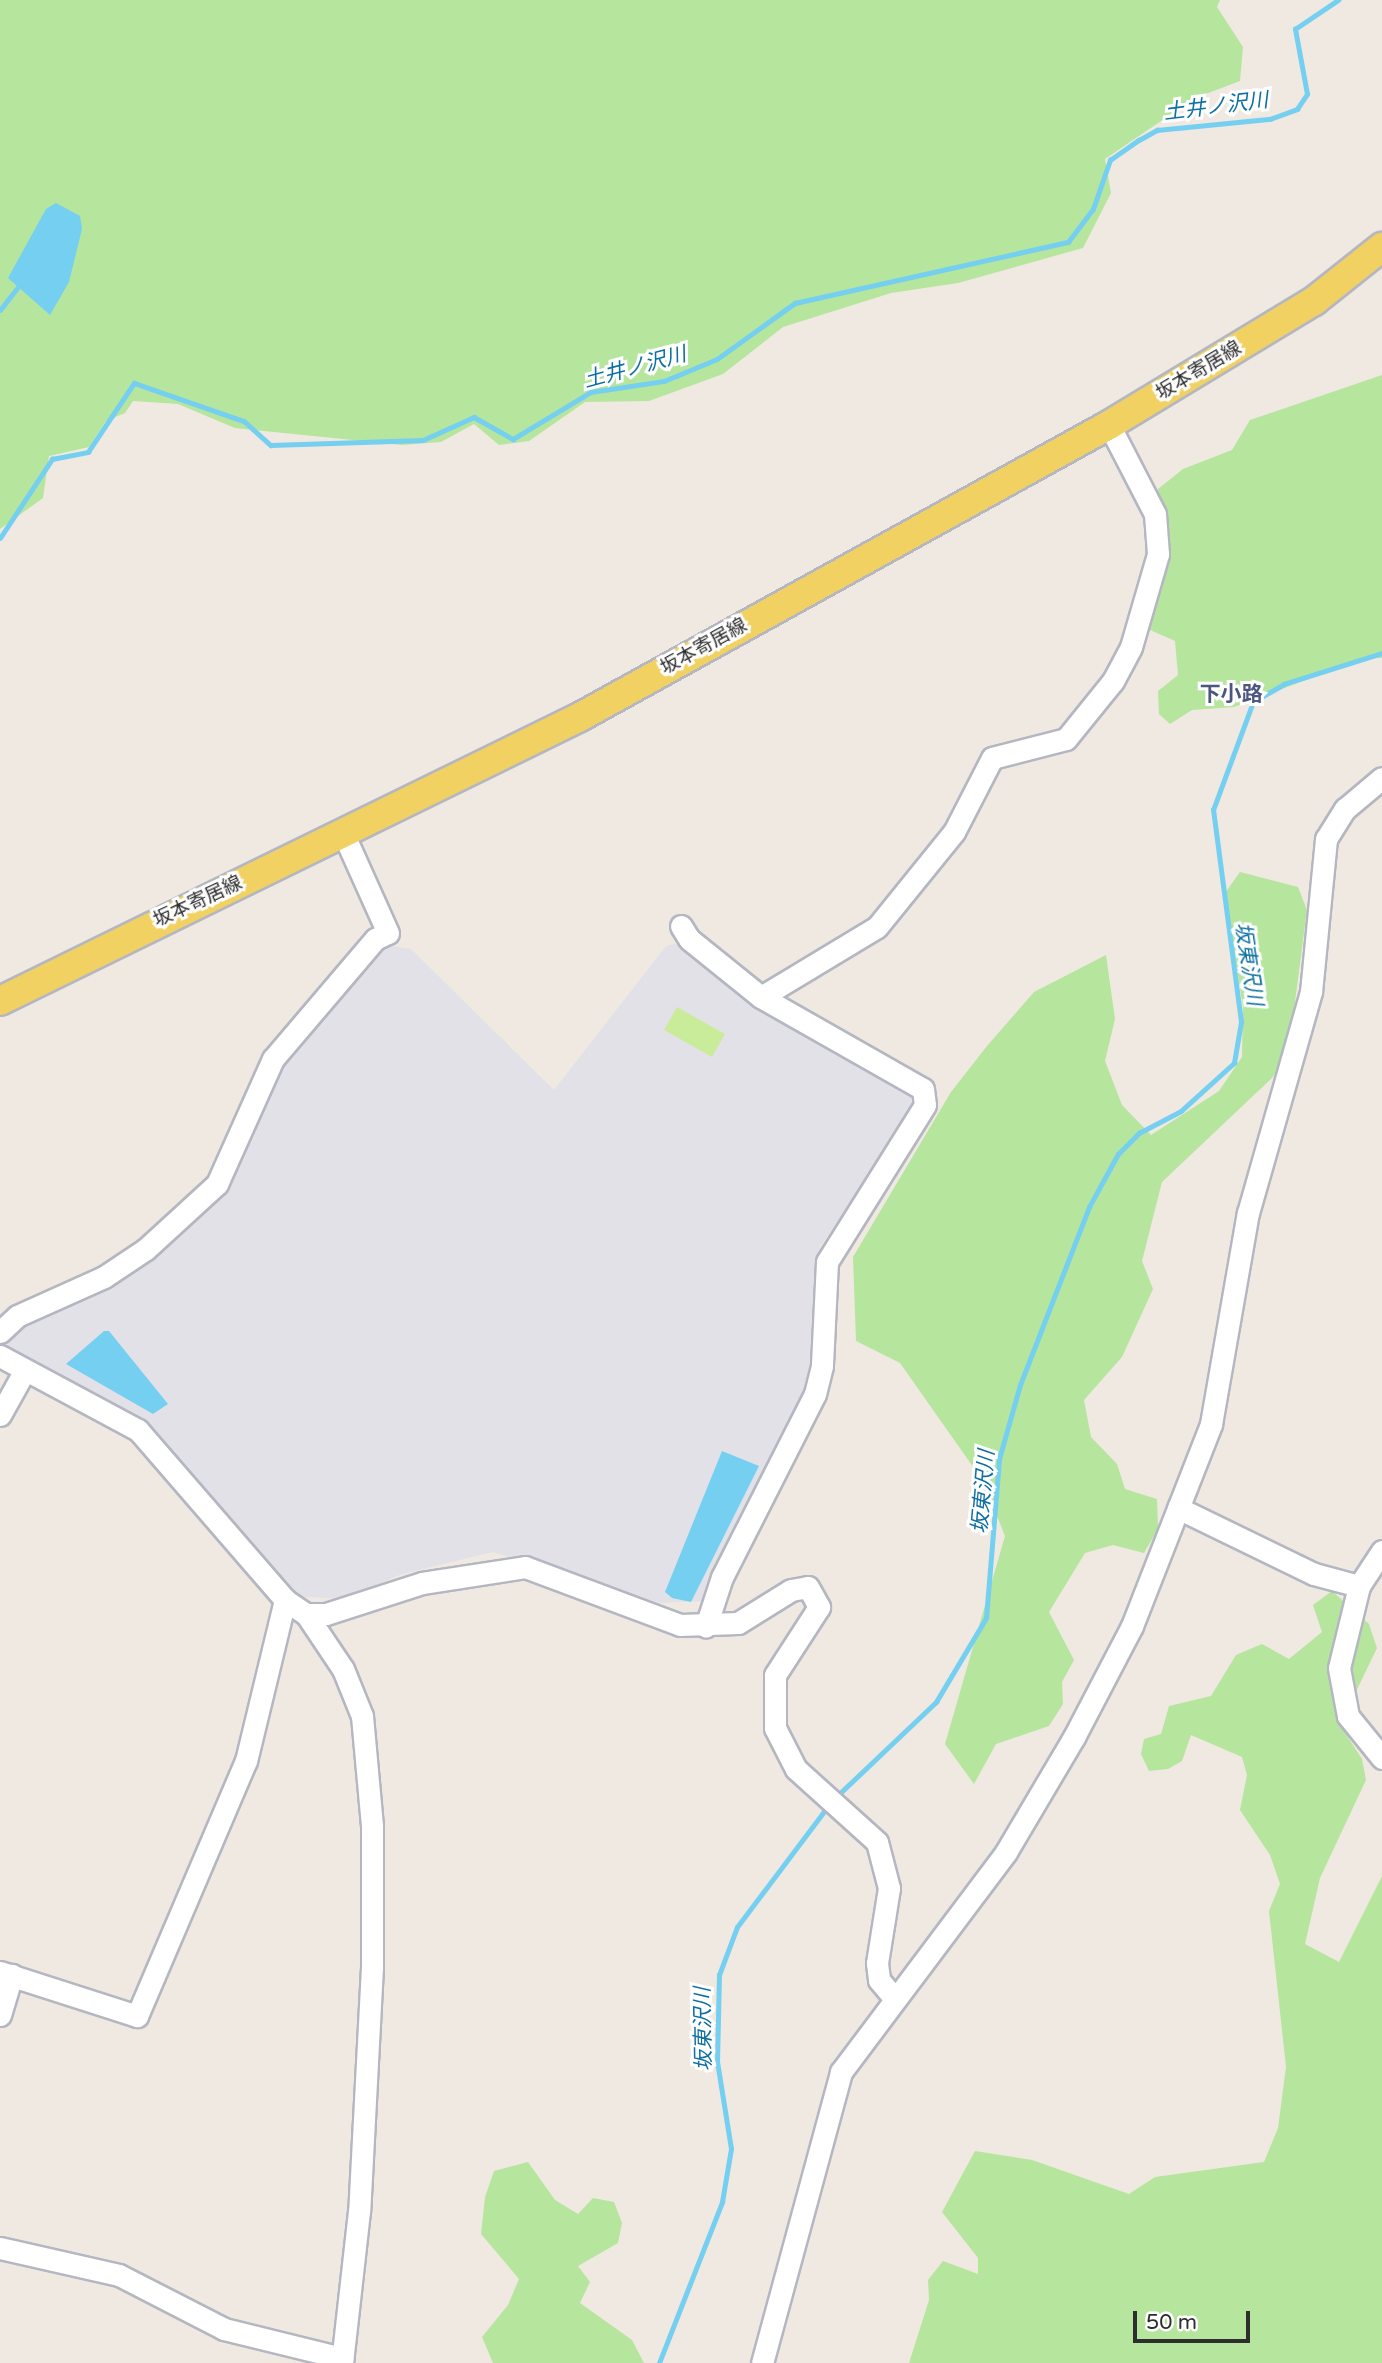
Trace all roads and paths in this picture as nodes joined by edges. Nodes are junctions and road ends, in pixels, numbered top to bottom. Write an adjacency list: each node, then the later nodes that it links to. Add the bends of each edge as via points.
1 (1382, 247): 2 (main road, 坂本寄居線, via 1314,301)
2 (1109, 425): 4 (main road, 坂本寄居線, via 557,730); 6 (street, via 1155,513 1158,554 1131,647 1113,681 1066,739 992,758 954,832 877,927)
3 (1382, 778): 12 (street, via 1345,809 1326,839 1308,1010 1248,1213 1215,1411)
4 (344, 835): 7 (main road, 坂本寄居線); 8 (street, via 388,933 375,939 273,1059 217,1184 146,1249 104,1277 17,1316)
5 (681, 926): 6 (street, via 689,939)
6 (761, 997): 17 (street, via 923,1089 925,1105 827,1262 822,1366 815,1394 722,1577)
7 (0, 1000)
8 (0, 1332)
9 (0, 1356): 10 (street)
10 (25, 1370): 11 (street); 15 (street, via 138,1430)
11 (0, 1415)
12 (1178, 1508): 14 (street, via 1314,1574); 20 (street, via 1132,1626 1074,1737 1006,1852)
13 (1382, 1551): 14 (street)
14 (1359, 1586): 18 (street, via 1343,1630 1340,1687 1359,1736)
15 (285, 1600): 16 (street); 19 (street, via 246,1761 137,2016)
16 (306, 1614): 17 (street, via 326,1614 422,1583 524,1567 680,1625); 23 (street, via 343,1669 369,1749 372,1967 359,2211)
17 (706, 1626): 20 (street, via 738,1623 791,1590 808,1587 818,1595 819,1607 775,1675 775,1728 796,1769 877,1842 889,1888 877,1963 879,1980)
18 (1382, 1758)
19 (6, 1973): 21 (street)
20 (894, 1998): 24 (street, via 841,2072)
21 (0, 2014)
22 (0, 2248): 23 (street, via 119,2275 224,2329)
23 (342, 2361)
24 (762, 2363)

